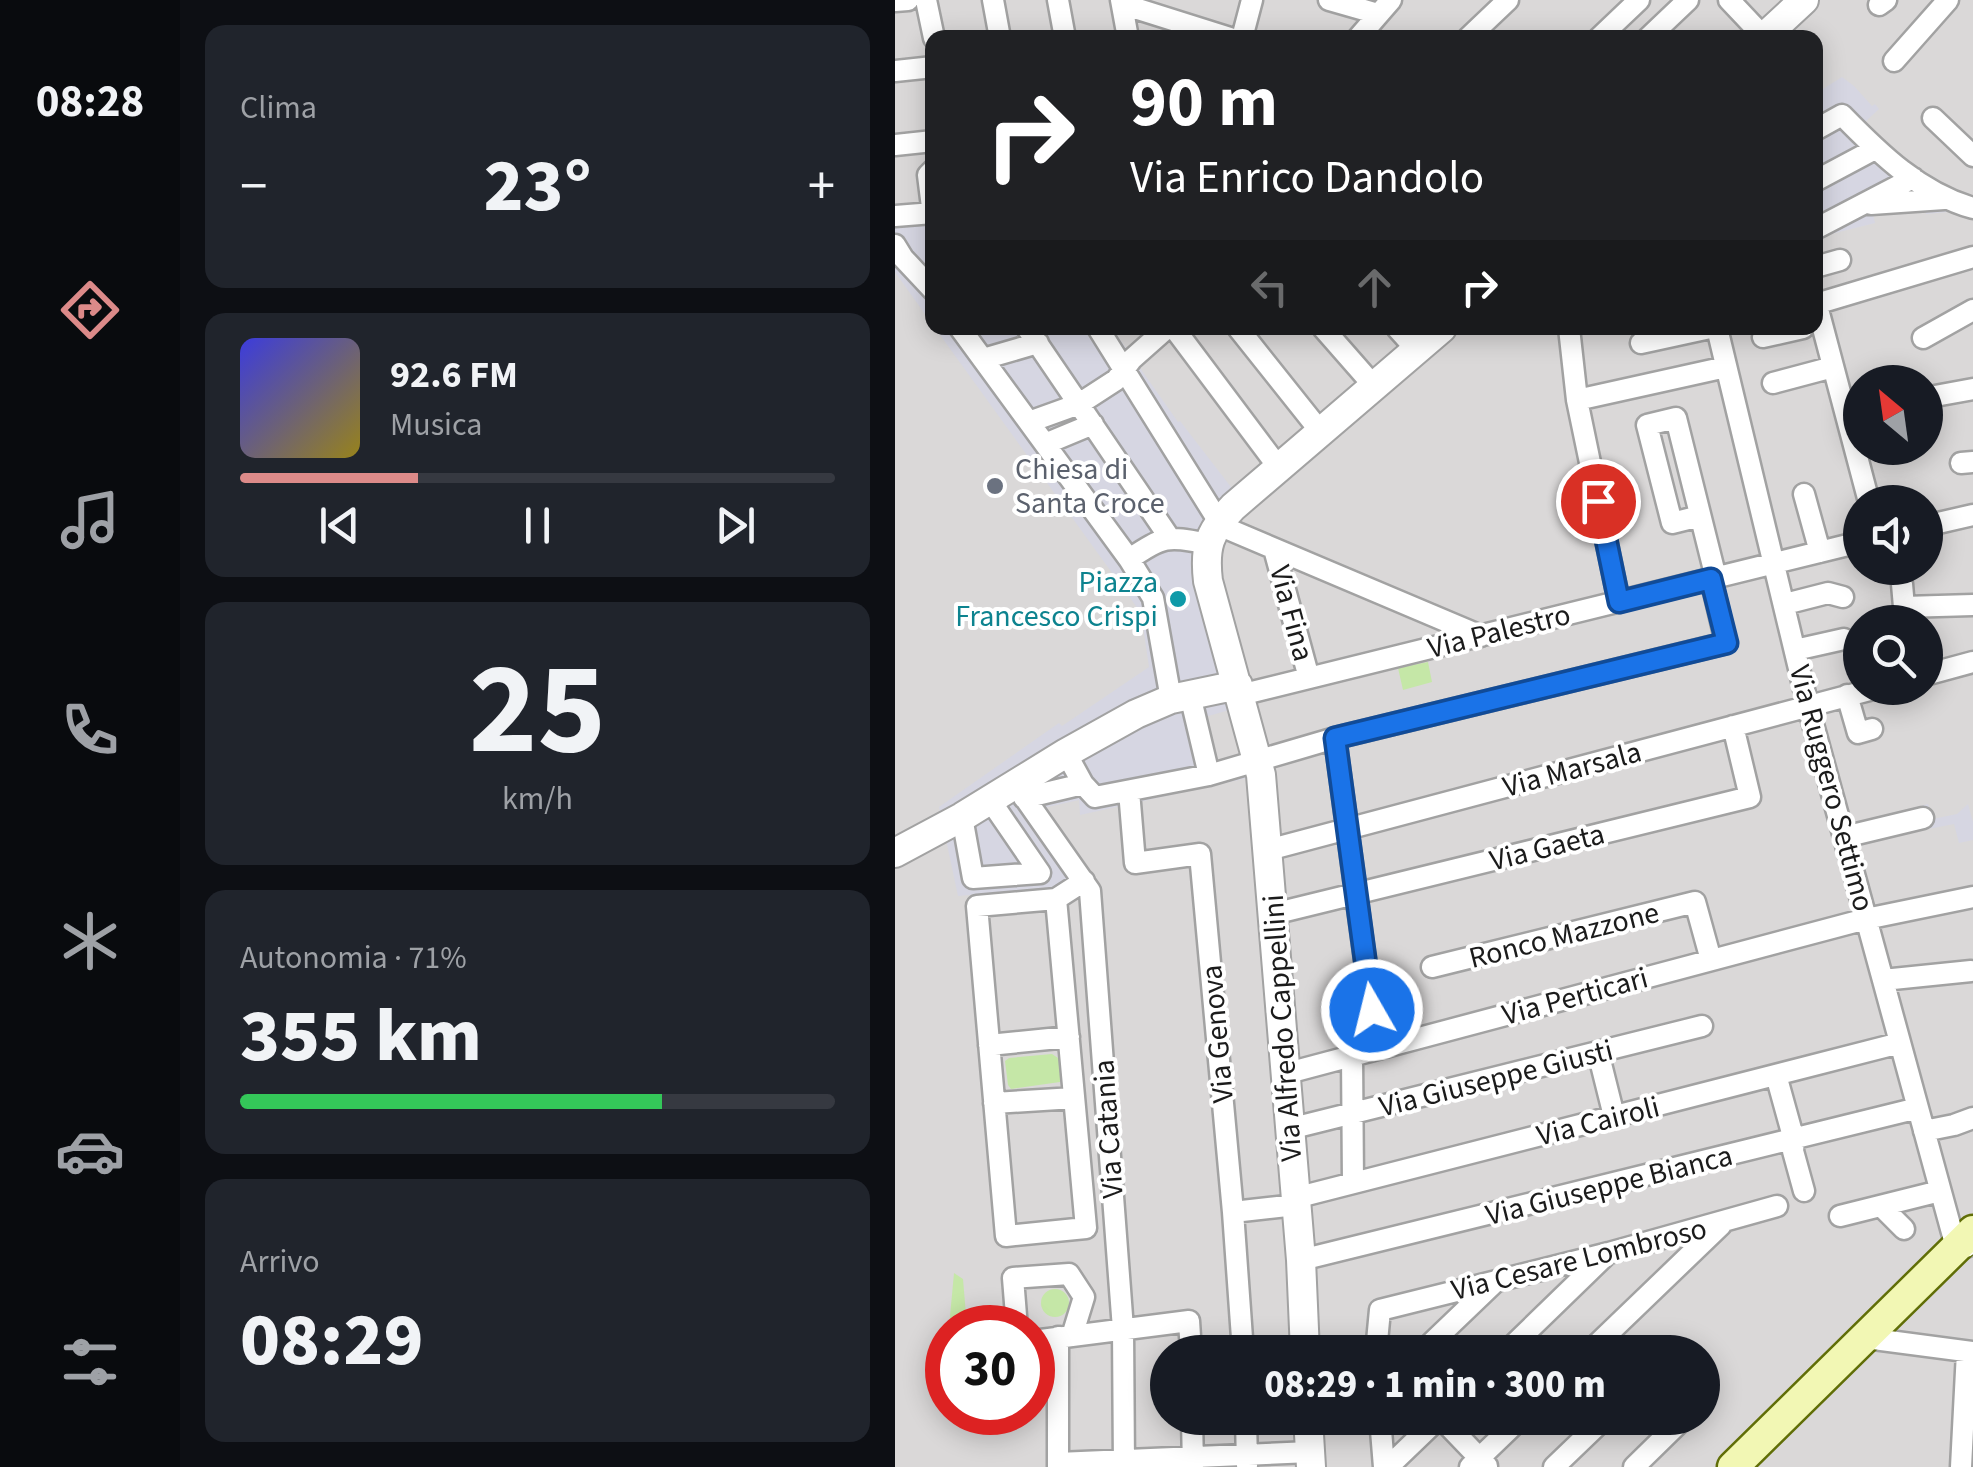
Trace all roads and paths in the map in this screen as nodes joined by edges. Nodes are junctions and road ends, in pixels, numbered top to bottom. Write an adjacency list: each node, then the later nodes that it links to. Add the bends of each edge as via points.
1 (908, 0): 13 (street)
2 (925, 0): 16 (street)
3 (993, 0): 17 (street)
4 (1058, 0): 18 (street)
5 (1252, 0): 21 (street)
6 (1329, 0): 15 (street)
7 (1508, 0): 23 (street)
8 (1639, 0): 24 (street)
9 (1688, 0): 25 (street)
10 (1729, 0): 26 (street)
11 (1804, 0): 27 (street)
12 (1947, 0): 28 (street)
13 (895, 1)
14 (1122, 2): 19 (street); 20 (street)
15 (1385, 7): 22 (street)
16 (932, 30)
17 (999, 30)
18 (1064, 30)
19 (1127, 30)
20 (1206, 30)
21 (1244, 30)
22 (1365, 30)
23 (1476, 30)
24 (1607, 30)
25 (1656, 30)
26 (1757, 30)
27 (1771, 30)
28 (1894, 61)
29 (925, 68): 30 (street)
30 (895, 71)
31 (1933, 118): 36 (street)
32 (1823, 126): 35 (street, via 1842,115)
33 (925, 143): 34 (street)
34 (895, 146)
35 (1875, 148): 37 (street); 38 (street)
36 (1973, 156)
37 (1823, 176)
38 (1913, 178): 39 (street); 40 (street)
39 (1944, 199): 40 (street); 41 (street)
40 (1863, 204): 44 (street)
41 (1973, 208)
42 (925, 212): 43 (street)
43 (895, 216)
44 (1823, 225)
45 (895, 245): 49 (street)
46 (1973, 258): 51 (street)
47 (1840, 260): 48 (street)
48 (1823, 265)
49 (925, 277)
50 (1973, 310): 67 (street)
51 (1823, 312)
52 (965, 335): 70 (street)
53 (1032, 335): 70 (street); 79 (street)
54 (1104, 335): 71 (street)
55 (1162, 335): 71 (street)
56 (1175, 335): 84 (street)
57 (1244, 335): 82 (street)
58 (1329, 335): 75 (street)
59 (1403, 335): 69 (street)
60 (1433, 335): 69 (street)
61 (1570, 335): 78 (street)
62 (1679, 335): 68 (street)
63 (1716, 335): 72 (street, Via Ruggero Settimo)
64 (1768, 335): 66 (street)
65 (1821, 335): 73 (street)
66 (1763, 337)
67 (1923, 338)
68 (1641, 343)
69 (1416, 349): 75 (street)
70 (983, 360): 80 (street)
71 (1128, 365): 79 (street); 90 (street)
72 (1727, 367): 78 (street); 96 (street, Via Ruggero Settimo)
73 (1833, 367): 74 (street); 85 (street)
74 (1773, 383)
75 (1373, 385): 82 (street)
76 (1973, 389): 77 (street)
77 (1943, 395)
78 (1577, 400): 100 (street)
79 (1079, 404): 80 (street); 81 (street)
80 (1029, 422): 83 (street)
81 (1093, 424): 83 (street); 91 (street)
82 (1319, 430): 84 (street)
83 (1045, 444): 95 (street)
84 (1279, 468): 90 (street)
85 (1864, 485)
86 (1804, 494): 94 (street)
87 (1973, 514): 89 (street)
88 (1701, 516): 88 (street, via 1671,524 1647,425 1676,418); 97 (street)
89 (1943, 522)
90 (1222, 526): 91 (street); 93 (street); 109 (street, Via Alfredo Cappellini, via 1205,558 1208,581)
91 (1169, 537): 95 (street)
92 (1843, 546): 94 (street, Via Palestro)
93 (1274, 549): 103 (street); 108 (street, Via Fina)
94 (1819, 552): 96 (street, Via Palestro)
95 (1129, 559): 110 (street, via 1153,598)
96 (1775, 563): 97 (street, Via Palestro); 101 (street, Via Ruggero Settimo)
97 (1713, 578): 100 (street, Via Palestro); 116 (street, via 1727,643)
98 (1902, 585): 102 (street, via 1904,607)
99 (1843, 598): 101 (street, via 1828,593)
100 (1619, 602): 103 (street, Via Palestro)
101 (1785, 604): 105 (street, Via Ruggero Settimo)
102 (1973, 604)
103 (1481, 636): 108 (street, Via Palestro)
104 (1843, 639): 105 (street)
105 (1795, 650): 113 (street, Via Ruggero Settimo)
106 (1973, 662): 107 (street)
107 (1943, 670)
108 (1309, 678): 109 (street, Via Palestro)
109 (1244, 694): 110 (street); 118 (street, Via Alfredo Cappellini)
110 (1181, 697): 117 (street); 119 (street)
111 (1843, 697): 113 (street, Via Marsala)
112 (1849, 705): 115 (street, via 1857,733)
113 (1808, 706): 114 (street, Via Marsala); 127 (street, Via Ruggero Settimo)
114 (1733, 726): 126 (street, Via Marsala); 131 (street, Via Gaeta, via 1750,797)
115 (1871, 729)
116 (1335, 738): 118 (street); 126 (street)
117 (1065, 753): 120 (street); 122 (street)
118 (1258, 761): 119 (street); 128 (street, Via Alfredo Cappellini)
119 (1209, 775): 121 (street)
120 (1083, 784): 121 (street, via 1095,797); 122 (street)
121 (1129, 791): 164 (street, Via Genova, via 1135,863 1200,854)
122 (1024, 797): 123 (street); 130 (street, Via Catania)
123 (990, 800): 125 (street); 125 (street, via 1040,873 973,878)
124 (1923, 818): 127 (street)
125 (953, 822): 129 (street)
126 (1347, 828): 128 (street, Via Marsala); 131 (street)
127 (1844, 837): 135 (street, Via Ruggero Settimo)
128 (1267, 850): 134 (street, Via Alfredo Cappellini)
129 (895, 853)
130 (1083, 882): 133 (street); 173 (street, Via Catania, via 1090,890)
131 (1357, 895): 134 (street, Via Gaeta); 144 (street)
132 (1973, 897): 135 (street, Via Perticari)
133 (1056, 899): 141 (street); 143 (street, via 977,906)
134 (1273, 914): 147 (street, Via Alfredo Cappellini)
135 (1867, 919): 136 (street, Via Perticari); 139 (street, Via Ruggero Settimo)
136 (1711, 960): 137 (street, Ronco Mazzone, via 1695,902); 144 (street, Via Perticari)
137 (1432, 967)
138 (1971, 971): 139 (street)
139 (1883, 980): 142 (street, Via Ruggero Settimo)
140 (1702, 1026): 145 (street, Via Giuseppe Giusti)
141 (1069, 1037): 143 (street); 149 (street)
142 (1900, 1043): 148 (street, Via Cairoli); 151 (street, Via Ruggero Settimo)
143 (989, 1046): 150 (street)
144 (1377, 1049): 146 (street, Via Perticari)
145 (1597, 1052): 152 (street, Via Giuseppe Giusti); 153 (street)
146 (1353, 1056): 147 (street, Via Perticari); 152 (street)
147 (1284, 1074): 155 (street, Via Alfredo Cappellini)
148 (1776, 1075): 153 (street, Via Cairoli); 157 (street)
149 (1074, 1098): 150 (street); 150 (street, via 1086,1228 1006,1236)
150 (994, 1103)
151 (1917, 1108): 156 (street, Via Ruggero Settimo); 157 (street, Via Giuseppe Bianca)
152 (1353, 1114): 155 (street, Via Giuseppe Giusti); 158 (street)
153 (1614, 1116): 158 (street, Via Cairoli)
154 (1973, 1118): 156 (street)
155 (1289, 1129): 161 (street, Via Alfredo Cappellini)
156 (1924, 1130): 159 (street, Via Ruggero Settimo)
157 (1794, 1140): 160 (street); 170 (street, Via Giuseppe Bianca)
158 (1353, 1184): 161 (street, Via Cairoli)
159 (1941, 1191): 163 (street); 168 (street, Via Ruggero Settimo)
160 (1804, 1192)
161 (1296, 1202): 164 (street, Via Cairoli); 170 (street, Via Alfredo Cappellini)
162 (1777, 1206): 166 (street, Via Cesare Lombroso)
163 (1881, 1206): 165 (street); 167 (street)
164 (1233, 1212): 175 (street, Via Genova)
165 (1841, 1216)
166 (1724, 1222): 169 (street, Via Cesare Lombroso); 180 (street)
167 (1903, 1229)
168 (1967, 1241): 183 (main road)
169 (1609, 1252): 171 (street, Via Cesare Lombroso); 179 (street)
170 (1301, 1260): 176 (street, Via Alfredo Cappellini)
171 (1496, 1282): 177 (street, Via Cesare Lombroso, via 1380,1310); 178 (street)
172 (1015, 1305): 181 (street, via 1013,1278 1069,1274 1084,1297)
173 (1123, 1329): 174 (street, via 1189,1321); 181 (street); 197 (street, Via Catania)
174 (1190, 1335)
175 (1242, 1335)
176 (1304, 1335)
177 (1378, 1335)
178 (1440, 1335)
179 (1524, 1335)
180 (1607, 1335)
181 (1065, 1336): 182 (street); 199 (street)
182 (1055, 1338)
183 (1865, 1338): 184 (street); 203 (main road)
184 (1970, 1352): 185 (street)
185 (1968, 1420): 204 (street)
186 (1192, 1435): 196 (street)
187 (1246, 1435): 195 (street)
188 (1383, 1435): 200 (street)
189 (1421, 1435): 200 (street)
190 (1454, 1435): 198 (street)
191 (1505, 1435): 198 (street)
192 (1587, 1435): 201 (street)
193 (1667, 1435): 202 (street)
194 (1310, 1459): 195 (street)
195 (1247, 1461): 196 (street)
196 (1193, 1463): 197 (street)
197 (1124, 1464): 199 (street)
198 (1479, 1464)
199 (1058, 1465)
200 (1386, 1467)
201 (1554, 1467)
202 (1634, 1467)
203 (1733, 1467)
204 (1961, 1467)

